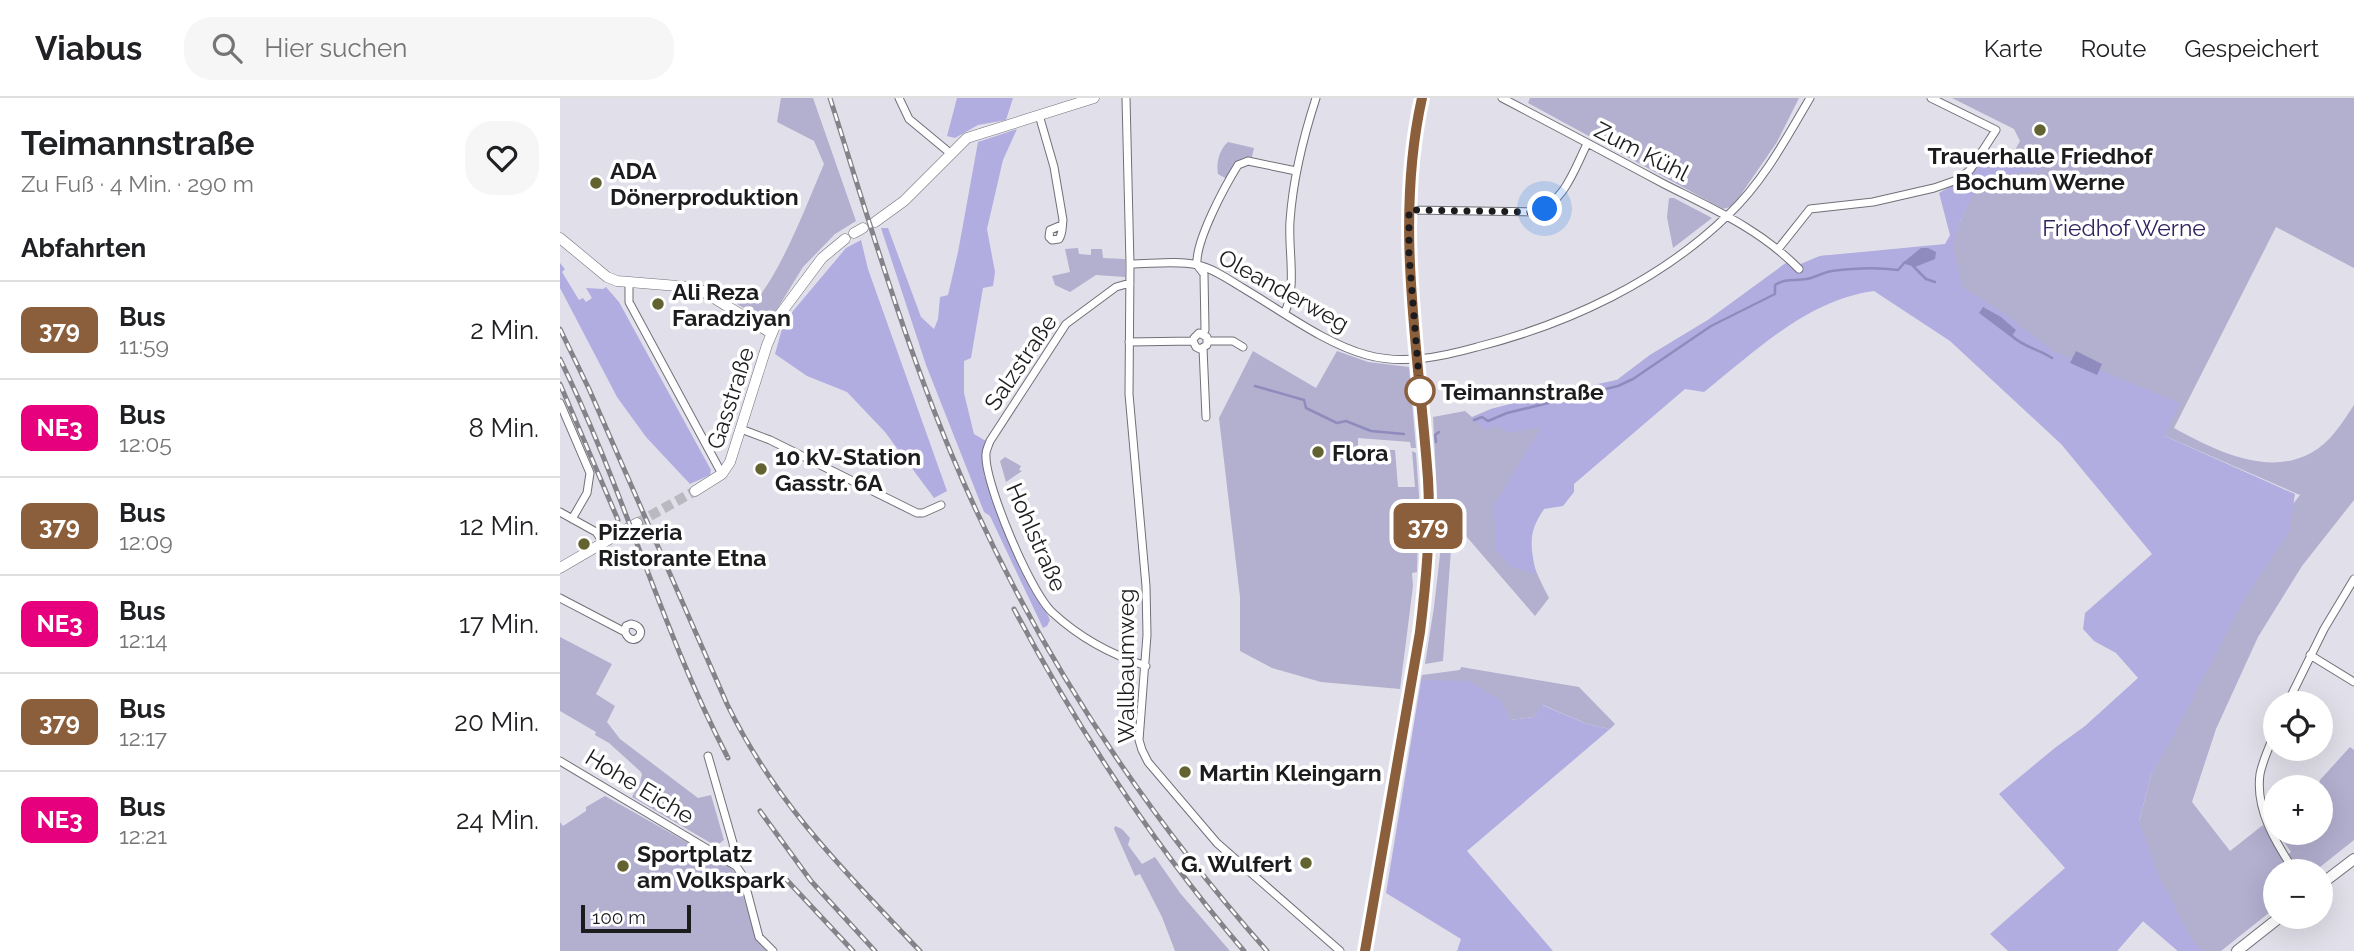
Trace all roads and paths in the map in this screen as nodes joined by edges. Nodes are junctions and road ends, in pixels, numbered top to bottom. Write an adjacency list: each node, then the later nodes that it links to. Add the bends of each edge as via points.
1 (899, 98): 11 (street, via 909,119)
2 (1094, 98): 9 (street)
3 (1126, 98): 20 (street, Wallbaumweg)
4 (1316, 98): 12 (street)
5 (1422, 98): 13 (street)
6 (1502, 98): 10 (street, Zum Kühl)
7 (1810, 98): 14 (street, via 1750,192)
8 (1931, 98): 19 (street, via 1996,130 1970,170 1940,186 1873,202 1810,209)
9 (1039, 115): 11 (street, via 978,133); 16 (street, via 1054,167)
10 (1587, 144): 13 (street, via 1563,191 1545,209); 14 (street, Zum Kühl)
11 (950, 153): 15 (street, via 904,201)
12 (1296, 171): 21 (street, via 1248,161 1238,165 1205,232); 25 (street, via 1290,223 1291,300)
13 (1409, 210): 31 (street)
14 (1727, 216): 19 (street, Zum Kühl); 31 (street, via 1676,257 1588,307 1500,341)
15 (874, 222)
16 (1062, 225)
17 (854, 233): 26 (street, Gasstraße, via 822,258)
18 (560, 238): 24 (street, via 607,277)
19 (1779, 248): 22 (street, Zum Kühl)
20 (1130, 264): 21 (street, Oleanderweg); 23 (street, Wallbaumweg)
21 (1196, 265): 25 (street, Oleanderweg, via 1215,271); 28 (street, via 1204,274)
22 (1799, 269)
23 (1130, 282): 29 (street, Wallbaumweg); 36 (street, Salzstraße, via 1116,287 1066,324)
24 (629, 284): 26 (street, via 699,289); 37 (street, via 629,302)
25 (1285, 313): 31 (street, Oleanderweg, via 1352,350 1385,358)
26 (771, 333): 35 (street, Gasstraße)
27 (1193, 341): 28 (street, via 1196,335); 28 (street, via 1196,347); 29 (street)
28 (1205, 341): 30 (street, via 1233,341); 34 (street)
29 (1129, 342): 49 (street, Wallbaumweg, via 1130,415 1146,586)
30 (1243, 347)
31 (1418, 358): 62 (street, via 1428,482 1426,580)
32 (560, 403): 33 (street)
33 (562, 412): 41 (street, via 590,473 587,493)
34 (1206, 417)
35 (741, 429): 37 (street, Gasstraße); 39 (street, via 917,513)
36 (986, 451): 49 (street, Hohlstraße, via 1003,515 1046,606 1104,649)
37 (722, 474): 38 (street)
38 (695, 491)
39 (941, 505)
40 (560, 512): 41 (street)
41 (572, 519): 43 (street, via 596,532)
42 (637, 523): 43 (street)
43 (603, 542): 44 (street)
44 (560, 568)
45 (2354, 579): 48 (street)
46 (560, 598): 47 (street)
47 (625, 632)
48 (2310, 655): 50 (street); 51 (street)
49 (1146, 666): 61 (street, Wallbaumweg, via 1139,740 1148,762 1217,843)
50 (2354, 682)
51 (2293, 691)
52 (708, 757): 57 (street, Hohe Eiche)
53 (560, 761): 57 (street, Hohe Eiche)
54 (2264, 761): 55 (street, via 2259,786 2267,823)
55 (2288, 859)
56 (2354, 859): 58 (main road)
57 (736, 866): 60 (street, Hohe Eiche, via 760,937)
58 (2333, 875)
59 (2265, 929): 63 (main road)
60 (773, 951)
61 (1340, 951)
62 (1365, 951)
63 (2237, 951)

